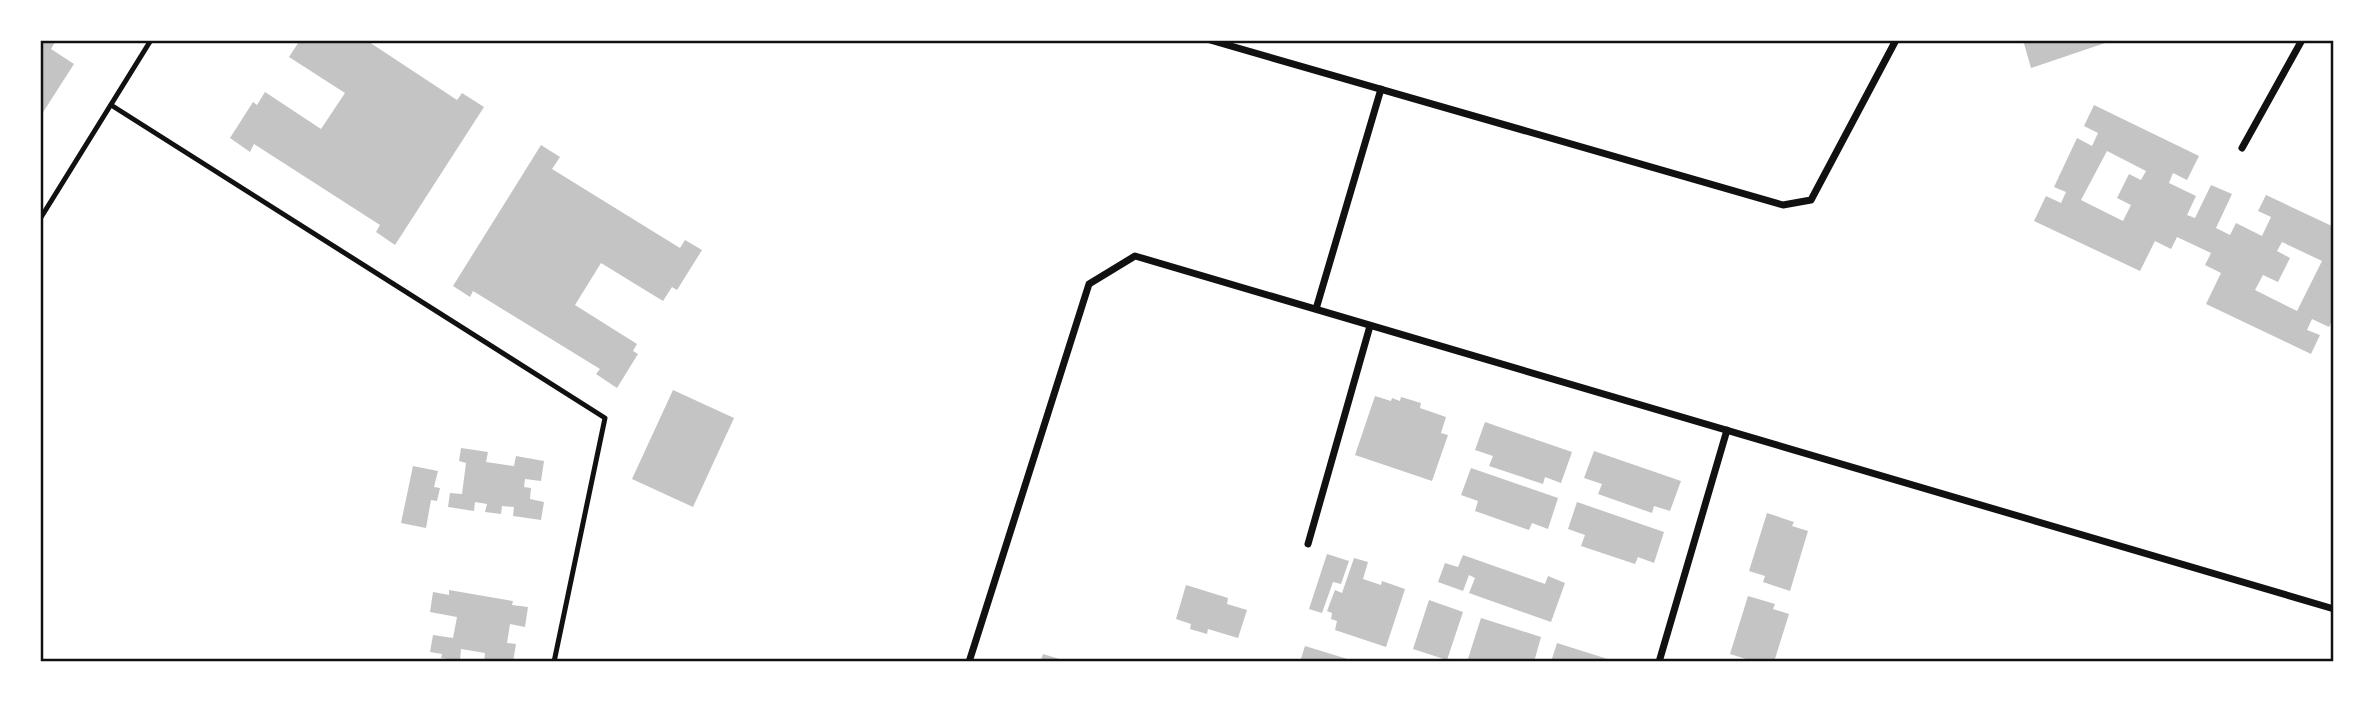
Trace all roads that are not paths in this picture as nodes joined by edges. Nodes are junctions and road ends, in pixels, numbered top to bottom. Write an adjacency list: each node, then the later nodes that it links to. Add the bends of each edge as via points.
1 (151, 40): 6 (lane)
2 (1210, 40): 5 (street)
3 (1896, 40): 5 (street, via 1811,200 1783,205)
4 (2302, 40): 7 (street)
5 (1381, 89): 9 (street)
6 (111, 105): 8 (lane); 14 (lane, via 605,418)
7 (2242, 148)
8 (40, 219)
9 (1316, 309): 10 (street); 15 (street, via 1135,256 1089,284)
10 (1370, 326): 11 (street); 12 (street)
11 (1727, 430): 13 (street); 16 (street)
12 (1308, 544)
13 (2334, 608)
14 (554, 662)
15 (969, 662)
16 (1659, 662)

